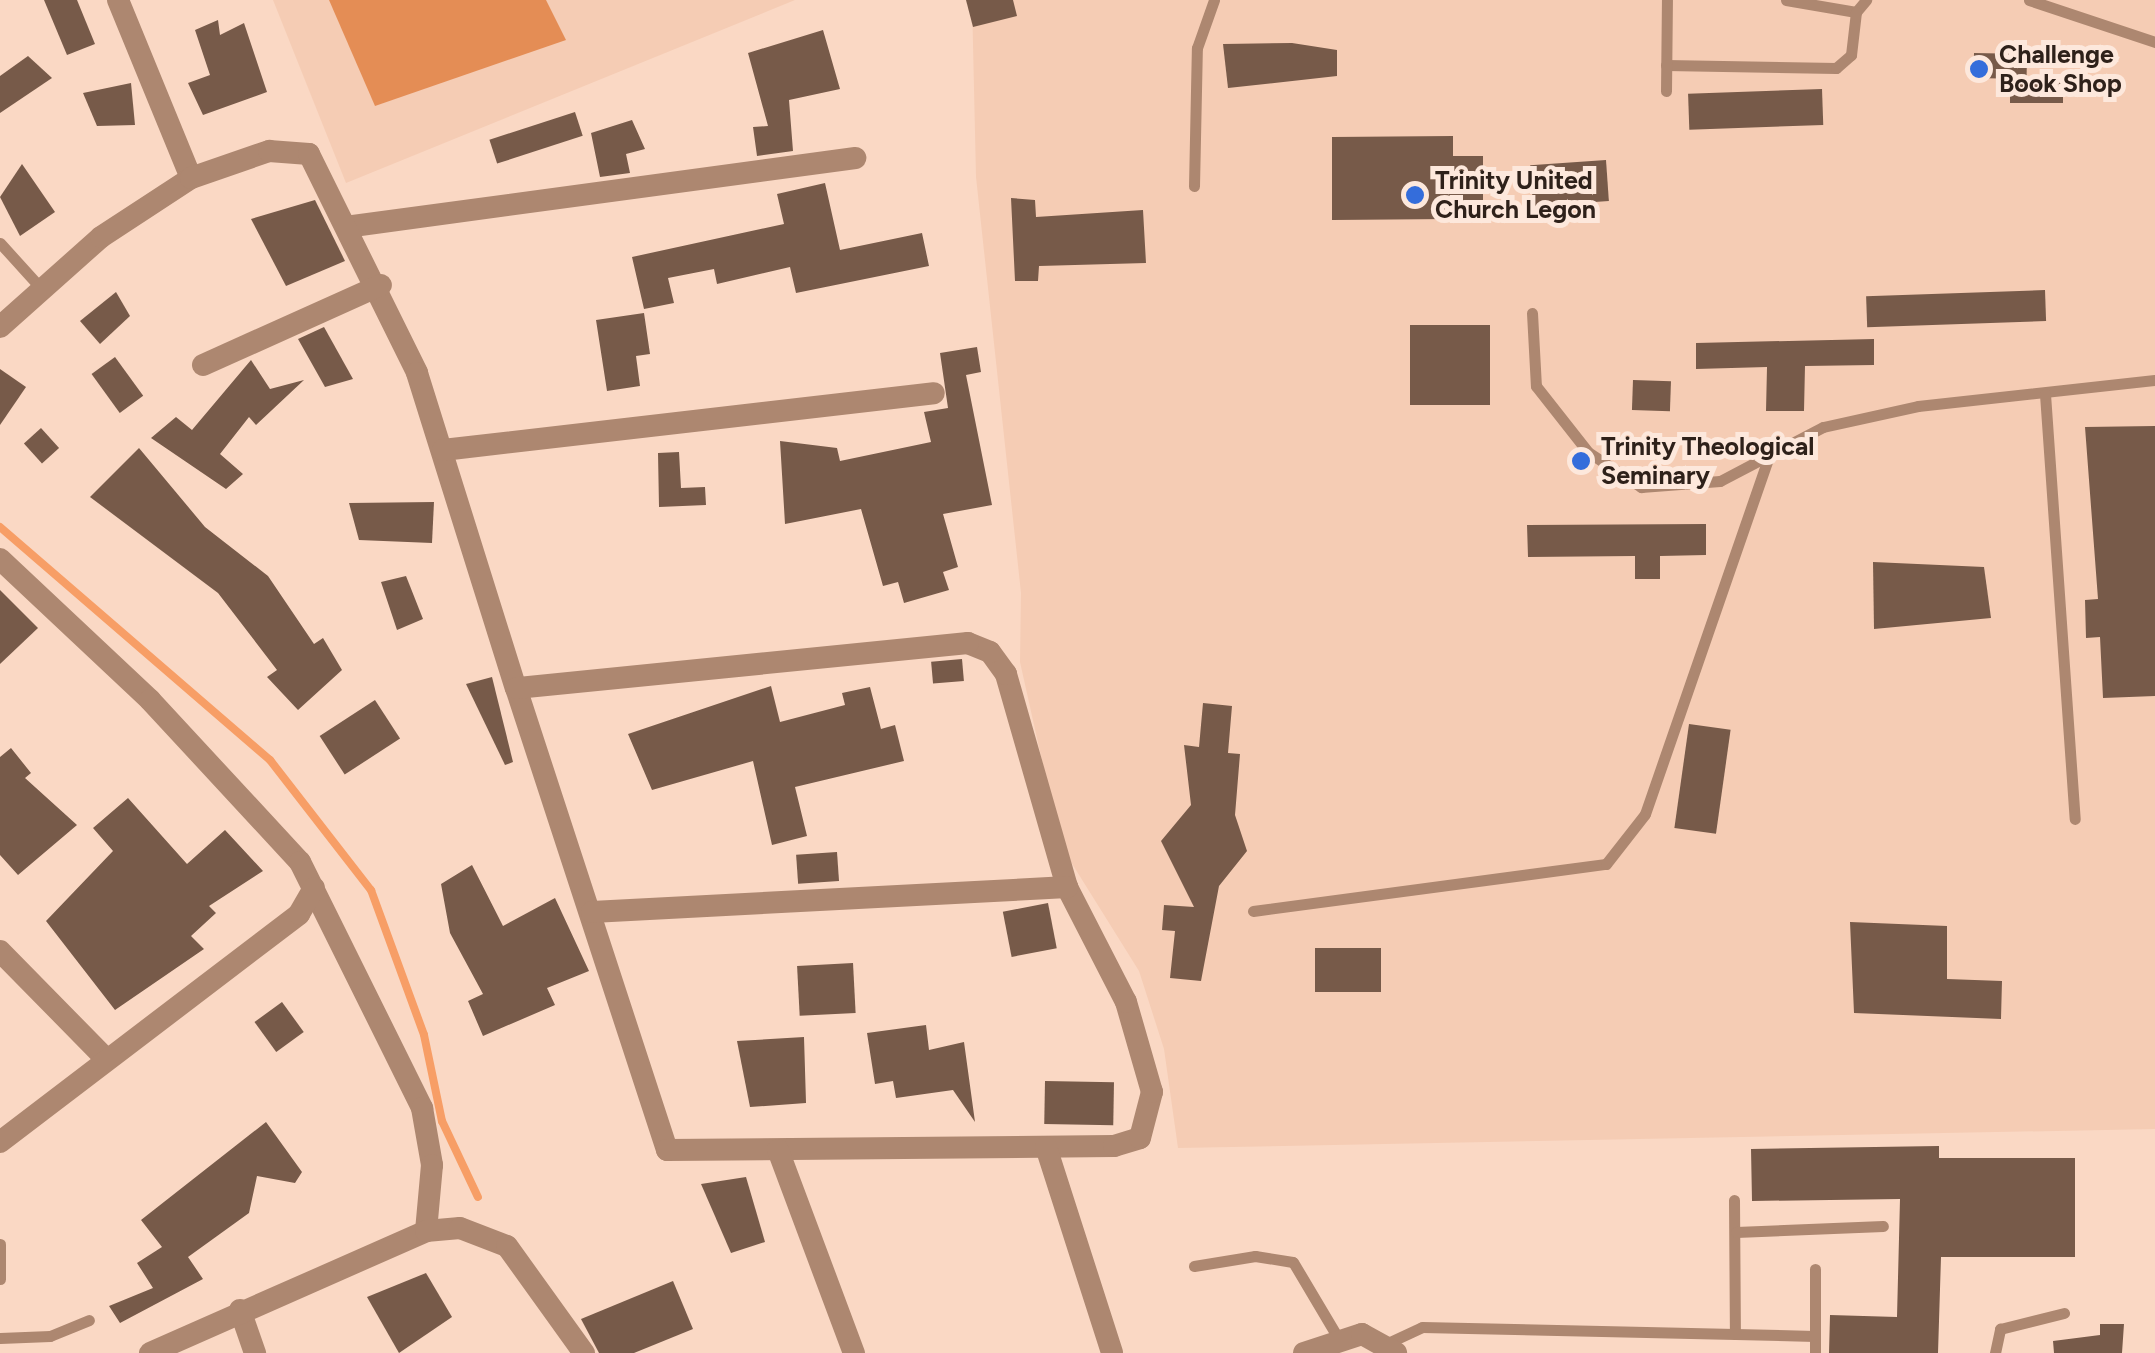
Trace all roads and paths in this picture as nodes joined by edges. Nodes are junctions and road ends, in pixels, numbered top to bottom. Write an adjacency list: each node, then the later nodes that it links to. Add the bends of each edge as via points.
1 (118, 0): 12 (street)
2 (1214, 0): 13 (lane, via 1198,48)
3 (1667, 0): 9 (lane)
4 (1786, 0): 7 (lane)
5 (1866, 0): 7 (lane)
6 (2029, 0): 8 (lane)
7 (1856, 12): 9 (lane, via 1851,54 1836,68)
8 (2155, 42)
9 (1666, 65): 10 (lane)
10 (1666, 92)
11 (855, 158): 14 (street)
12 (191, 178): 14 (street, via 292,149 316,162); 17 (street)
13 (1194, 186)
14 (352, 226): 16 (street)
15 (0, 243): 17 (lane)
16 (382, 285): 20 (street); 24 (street)
17 (40, 286): 19 (street)
18 (1532, 313): 25 (lane, via 1536,386 1612,474 1642,487 1686,488)
19 (0, 327)
20 (203, 365)
21 (2155, 380): 23 (lane)
22 (934, 393): 24 (street)
23 (2045, 394): 25 (lane, via 1823,427); 28 (lane)
24 (443, 450): 27 (street)
25 (1769, 456): 31 (lane, via 1645,814 1606,864)
26 (0, 559): 30 (street, via 150,700)
27 (516, 688): 29 (street, via 968,643 1006,674); 32 (street)
28 (2074, 818)
29 (1066, 887): 32 (street); 36 (street, via 1126,1002 1152,1120 1140,1138 1114,1146)
30 (314, 888): 34 (street, via 299,914); 40 (street, via 422,1108 432,1165)
31 (1252, 911)
32 (592, 912): 37 (street, via 667,1150)
33 (0, 952): 34 (street)
34 (105, 1058): 35 (street)
35 (0, 1142)
36 (1046, 1146): 37 (street); 58 (street)
37 (778, 1150): 57 (street)
38 (1734, 1200): 41 (lane)
39 (1883, 1226): 41 (lane)
40 (426, 1231): 46 (street); 56 (street, via 460,1228 507,1246)
41 (1736, 1232): 49 (lane)
42 (0, 1244): 45 (lane)
43 (1194, 1266): 52 (lane, via 1255,1256 1293,1262)
44 (1815, 1269): 50 (lane)
45 (0, 1278)
46 (240, 1310): 54 (street); 55 (street)
47 (2064, 1312): 61 (lane, via 2010,1323)
48 (89, 1320): 51 (lane, via 50,1336)
49 (1734, 1334): 50 (lane); 53 (lane, via 1422,1327)
50 (1815, 1336): 60 (lane)
51 (0, 1338)
52 (1340, 1341): 53 (street, via 1362,1334); 59 (street)
53 (1393, 1347)
54 (150, 1353)
55 (255, 1353)
56 (584, 1353)
57 (854, 1353)
58 (1112, 1353)
59 (1304, 1353)
60 (1815, 1353)
61 (1995, 1353)

